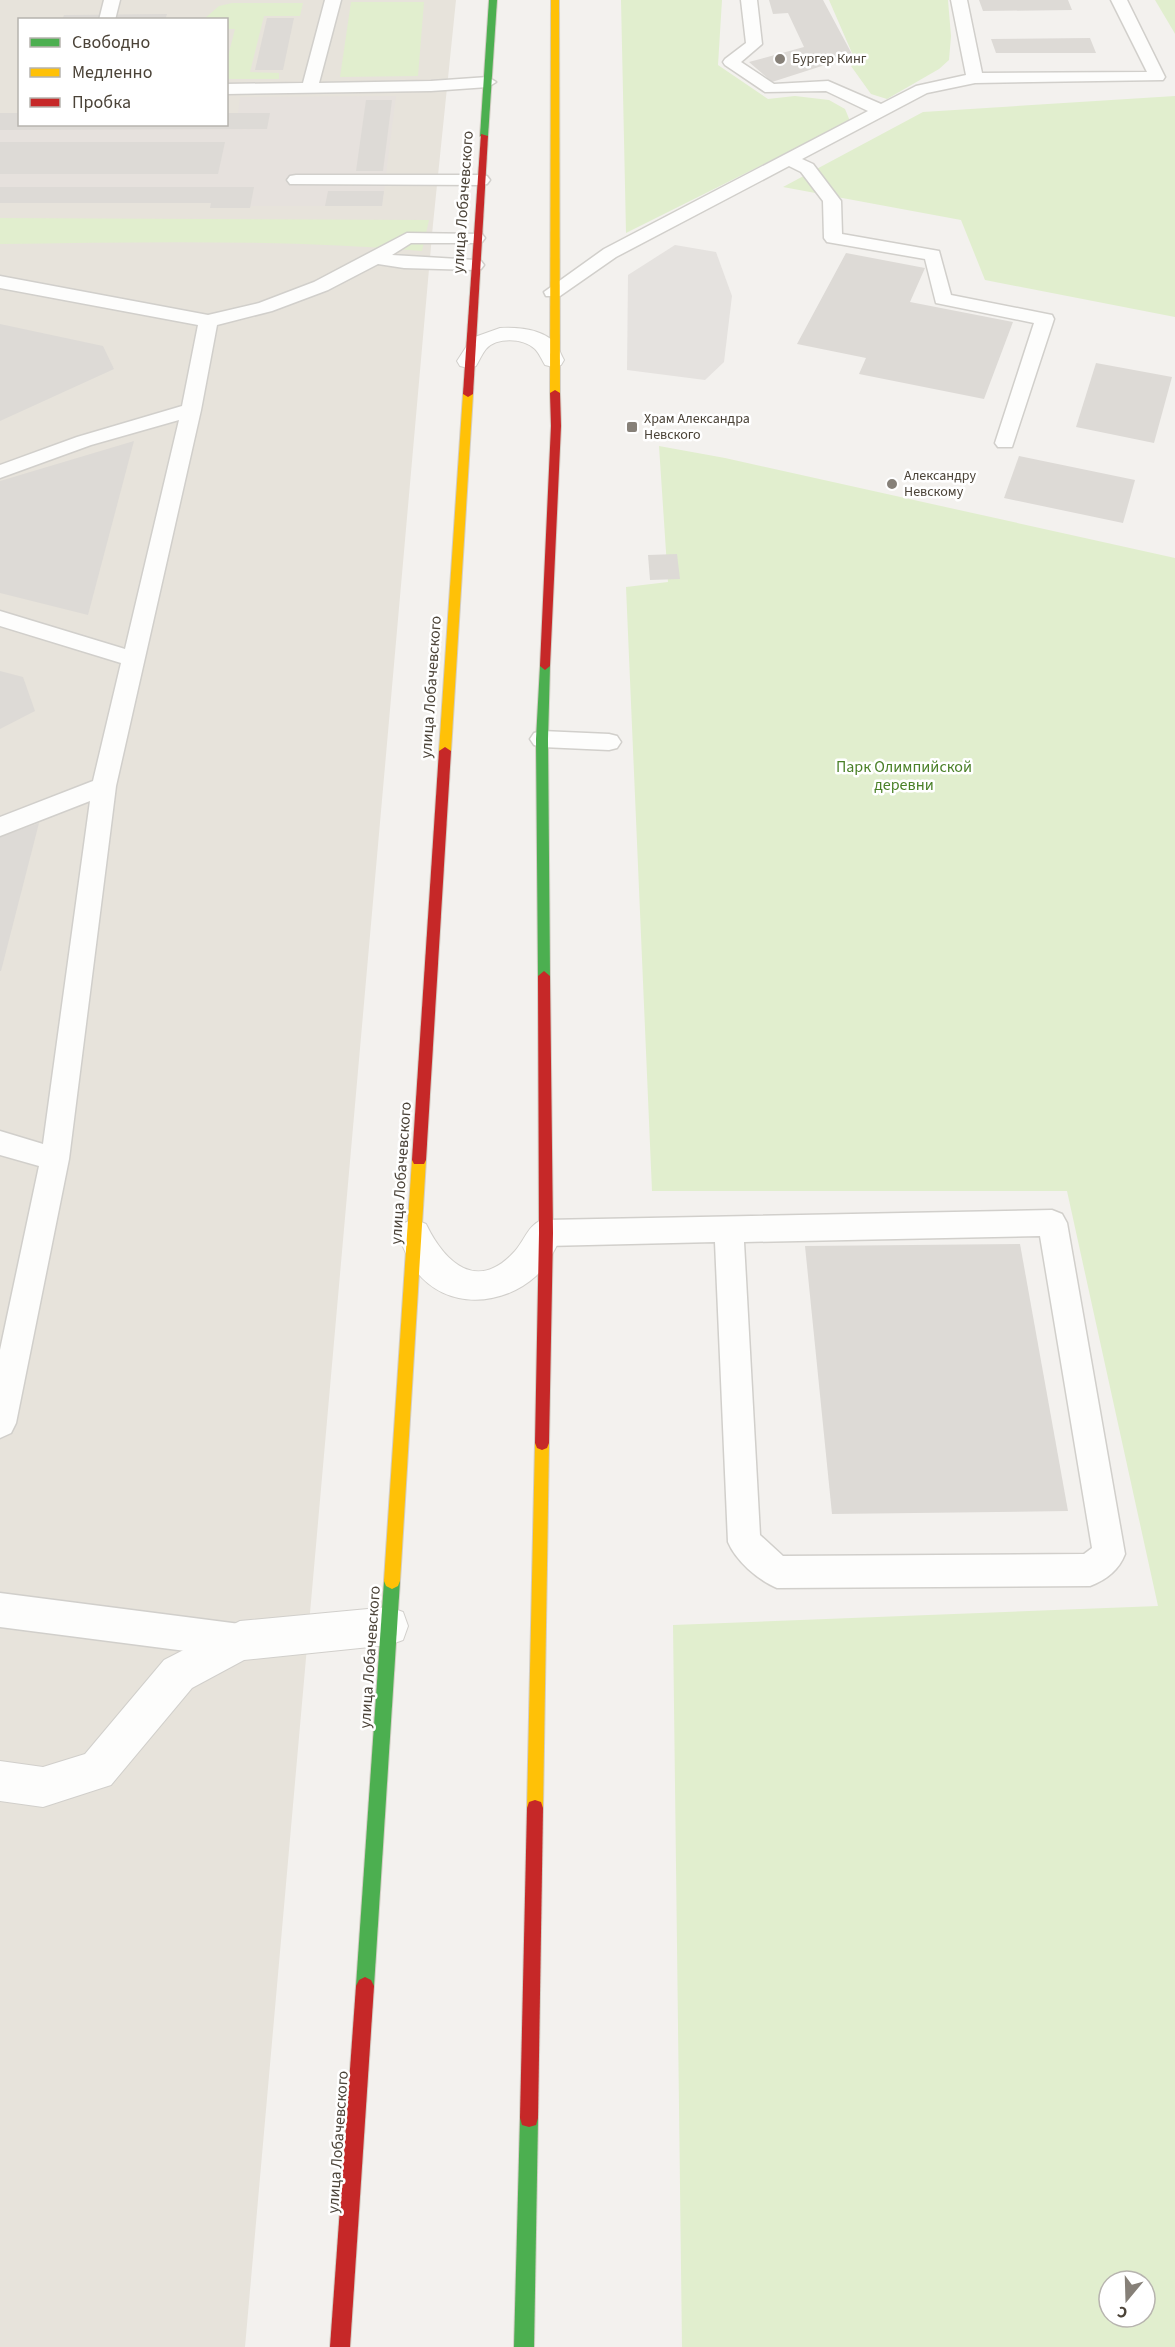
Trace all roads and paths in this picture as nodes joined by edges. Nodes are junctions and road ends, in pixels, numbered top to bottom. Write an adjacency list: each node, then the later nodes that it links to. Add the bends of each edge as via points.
1 (112, 0): 8 (lane)
2 (333, 0): 12 (lane)
3 (493, 0): 10 (main road, улица Лобачевского)
4 (555, 0): 21 (main road)
5 (749, 0): 13 (lane, via 754,44 731,62 771,89 828,86)
6 (959, 0): 9 (lane)
7 (1119, 0): 9 (lane, via 1157,76)
8 (108, 18)
9 (975, 78): 13 (lane, via 922,89)
10 (488, 82): 12 (lane); 16 (main road, улица Лобачевского)
11 (228, 88): 12 (lane)
12 (309, 89)
13 (882, 111): 14 (lane)
14 (789, 159): 21 (lane, via 610,253); 26 (lane, via 807,168 832,201 833,238 933,255 943,298 1045,319)
15 (296, 180): 16 (lane)
16 (481, 180): 17 (main road, улица Лобачевского)
17 (476, 237): 18 (lane, via 407,238); 19 (main road, улица Лобачевского)
18 (376, 258): 19 (lane, via 404,263); 22 (lane, via 303,293)
19 (475, 265): 24 (main road, улица Лобачевского)
20 (0, 282): 22 (lane)
21 (553, 292): 23 (main road)
22 (208, 321): 25 (lane)
23 (553, 360): 24 (street, via 545,346 531,339 501,334 475,346); 30 (main road, via 556,426)
24 (468, 361): 38 (main road, улица Лобачевского)
25 (191, 410): 27 (lane, via 84,441); 29 (lane)
26 (1005, 443)
27 (0, 472)
28 (0, 618): 29 (lane)
29 (134, 659): 32 (lane)
30 (542, 739): 31 (lane); 37 (main road)
31 (609, 742)
32 (104, 786): 33 (lane); 35 (lane)
33 (0, 827)
34 (0, 1143): 35 (lane)
35 (55, 1160): 39 (lane)
36 (729, 1229): 36 (lane, via 744,1542 777,1572 1090,1570 1109,1554 1052,1223); 37 (lane)
37 (546, 1233): 38 (street, via 525,1264 503,1281 477,1287 448,1279 429,1262); 45 (main road)
38 (414, 1234): 41 (main road, улица Лобачевского)
39 (0, 1423)
40 (0, 1610): 42 (lane)
41 (389, 1626): 42 (street); 44 (main road, улица Лобачевского)
42 (240, 1641): 43 (street, via 177,1674 97,1771 43,1787)
43 (0, 1781)
44 (340, 2347)
45 (524, 2347)

